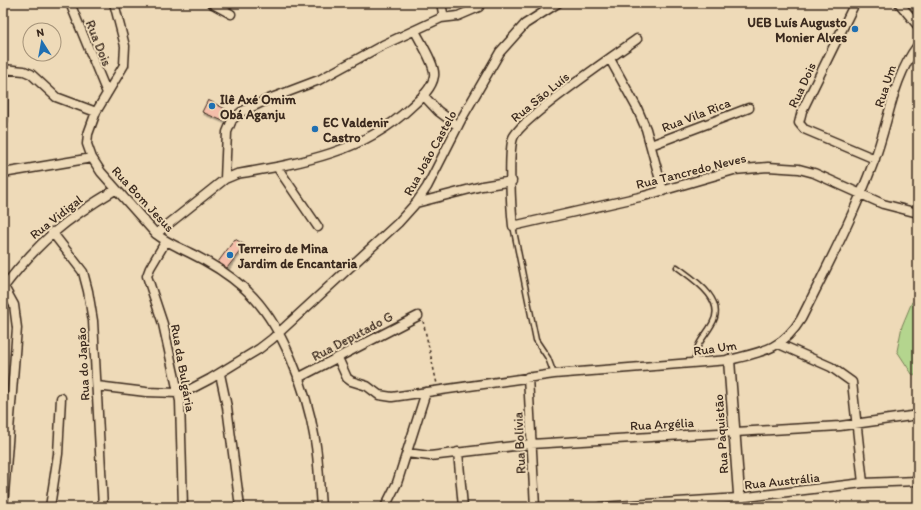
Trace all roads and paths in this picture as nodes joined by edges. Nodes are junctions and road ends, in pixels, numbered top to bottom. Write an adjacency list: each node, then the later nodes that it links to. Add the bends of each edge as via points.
1 (70, 3): 17 (street, Rua Dois)
2 (114, 3): 17 (street, Rua Bom Jesus, via 125,46 125,58 121,72)
3 (211, 3): 9 (street)
4 (441, 3): 10 (street)
5 (558, 3): 22 (street, Rua João Castelo, via 525,24 510,39)
6 (855, 3): 25 (street, Rua Dois, via 806,104 800,123 804,129)
7 (899, 3): 11 (street)
8 (479, 7): 10 (street, via 454,17)
9 (231, 14)
10 (441, 18): 12 (street)
11 (918, 26)
12 (416, 31): 18 (street, via 434,73 432,83); 28 (street, via 383,45 319,80 263,101 236,116 227,132)
13 (636, 39): 15 (street, Rua São Luís)
14 (918, 45): 25 (street, Rua Um, via 901,72)
15 (610, 59): 23 (street, Rua Vila Rica, via 637,108); 29 (street, Rua São Luís, via 518,130 512,144)
16 (3, 68): 20 (street, via 31,74 56,97); 21 (street)
17 (107, 93): 20 (street, Rua Bom Jesus)
18 (423, 96): 22 (street); 26 (street, via 392,124 350,148)
19 (749, 108): 23 (street, Rua Vila Rica)
20 (96, 112): 24 (street, Rua Bom Jesus, via 87,144)
21 (3, 121)
22 (458, 126): 33 (street, Rua João Castelo, via 440,164)
23 (651, 145): 31 (street, Rua Vila Rica)
24 (92, 158): 27 (street); 30 (street, Rua Bom Jesus)
25 (875, 159): 32 (street, Rua Um)
26 (277, 167): 28 (street); 36 (street)
27 (3, 173)
28 (225, 178): 38 (street)
29 (512, 181): 33 (street); 35 (street, Rua São Luís)
30 (115, 190): 37 (street, Rua Vidigal); 38 (street, Rua Bom Jesus)
31 (663, 190): 32 (street, Rua Tancredo Neves, via 734,170 768,167 799,169 814,173); 35 (street, Rua Tancredo Neves)
32 (861, 195): 34 (street, Rua Tancredo Neves); 44 (street, Rua Um, via 801,319 793,332)
33 (416, 203): 43 (street, Rua João Castelo, via 398,223)
34 (918, 214)
35 (513, 226): 49 (lane, via 536,340 548,358)
36 (318, 227)
37 (52, 232): 41 (street, Rua Vidigal); 52 (street, Rua do Japão, via 76,261 86,281 93,321)
38 (156, 234): 39 (street, Rua Bom Jesus)
39 (166, 241): 43 (street, Rua Bom Jesus, via 209,263 244,288 266,312); 55 (street, Rua da Bulgária, via 147,276 163,324)
40 (677, 267): 47 (lane, via 707,290 716,312 713,323 696,347)
41 (3, 288): 66 (street, via 14,305 17,328)
42 (418, 316): 45 (street, Rua Deputado G); 53 (path, via 425,326)
43 (279, 332): 48 (street, Rua João Castelo, via 259,349); 51 (street, Rua Bom Jesus)
44 (779, 344): 46 (street, Rua Um, via 752,355); 58 (street, via 831,367 851,381 854,388)
45 (338, 358): 51 (street, Rua Deputado G); 54 (street, Rua Um, via 351,382 366,386 380,395 392,398)
46 (729, 360): 47 (street, Rua Um); 59 (street, Rua Paquistão)
47 (695, 363): 49 (street, Rua Um)
48 (220, 374): 55 (street, Rua João Castelo); 70 (street)
49 (554, 374): 50 (street, Rua Um)
50 (528, 377): 53 (street, Rua Um); 60 (street, Rua Bolívia)
51 (298, 378): 71 (street, Rua Bom Jesus, via 316,441)
52 (97, 386): 55 (street, Rua João Castelo); 68 (street, Rua do Japão)
53 (438, 390): 54 (street, Rua Um)
54 (426, 392): 62 (street)
55 (178, 393): 69 (street, Rua da Bulgária)
56 (61, 398): 67 (street, via 58,454)
57 (918, 415): 58 (street, Rua Argélia)
58 (856, 424): 59 (street, Rua Argélia); 64 (street)
59 (734, 432): 60 (street, Rua Argélia); 65 (street, Rua Paquistão)
60 (531, 444): 61 (street, Rua Argélia); 74 (street, Rua Bolívia)
61 (458, 452): 62 (street, Rua Argélia, via 430,456); 73 (street)
62 (407, 453): 72 (street, via 397,483)
63 (918, 481): 64 (street, Rua Austrália)
64 (864, 484): 65 (street, Rua Austrália)
65 (740, 502): 75 (street, Rua Austrália)
66 (3, 507)
67 (50, 507)
68 (103, 507)
69 (183, 507)
70 (240, 507)
71 (321, 507)
72 (385, 507)
73 (463, 507)
74 (535, 507)
75 (601, 507)

